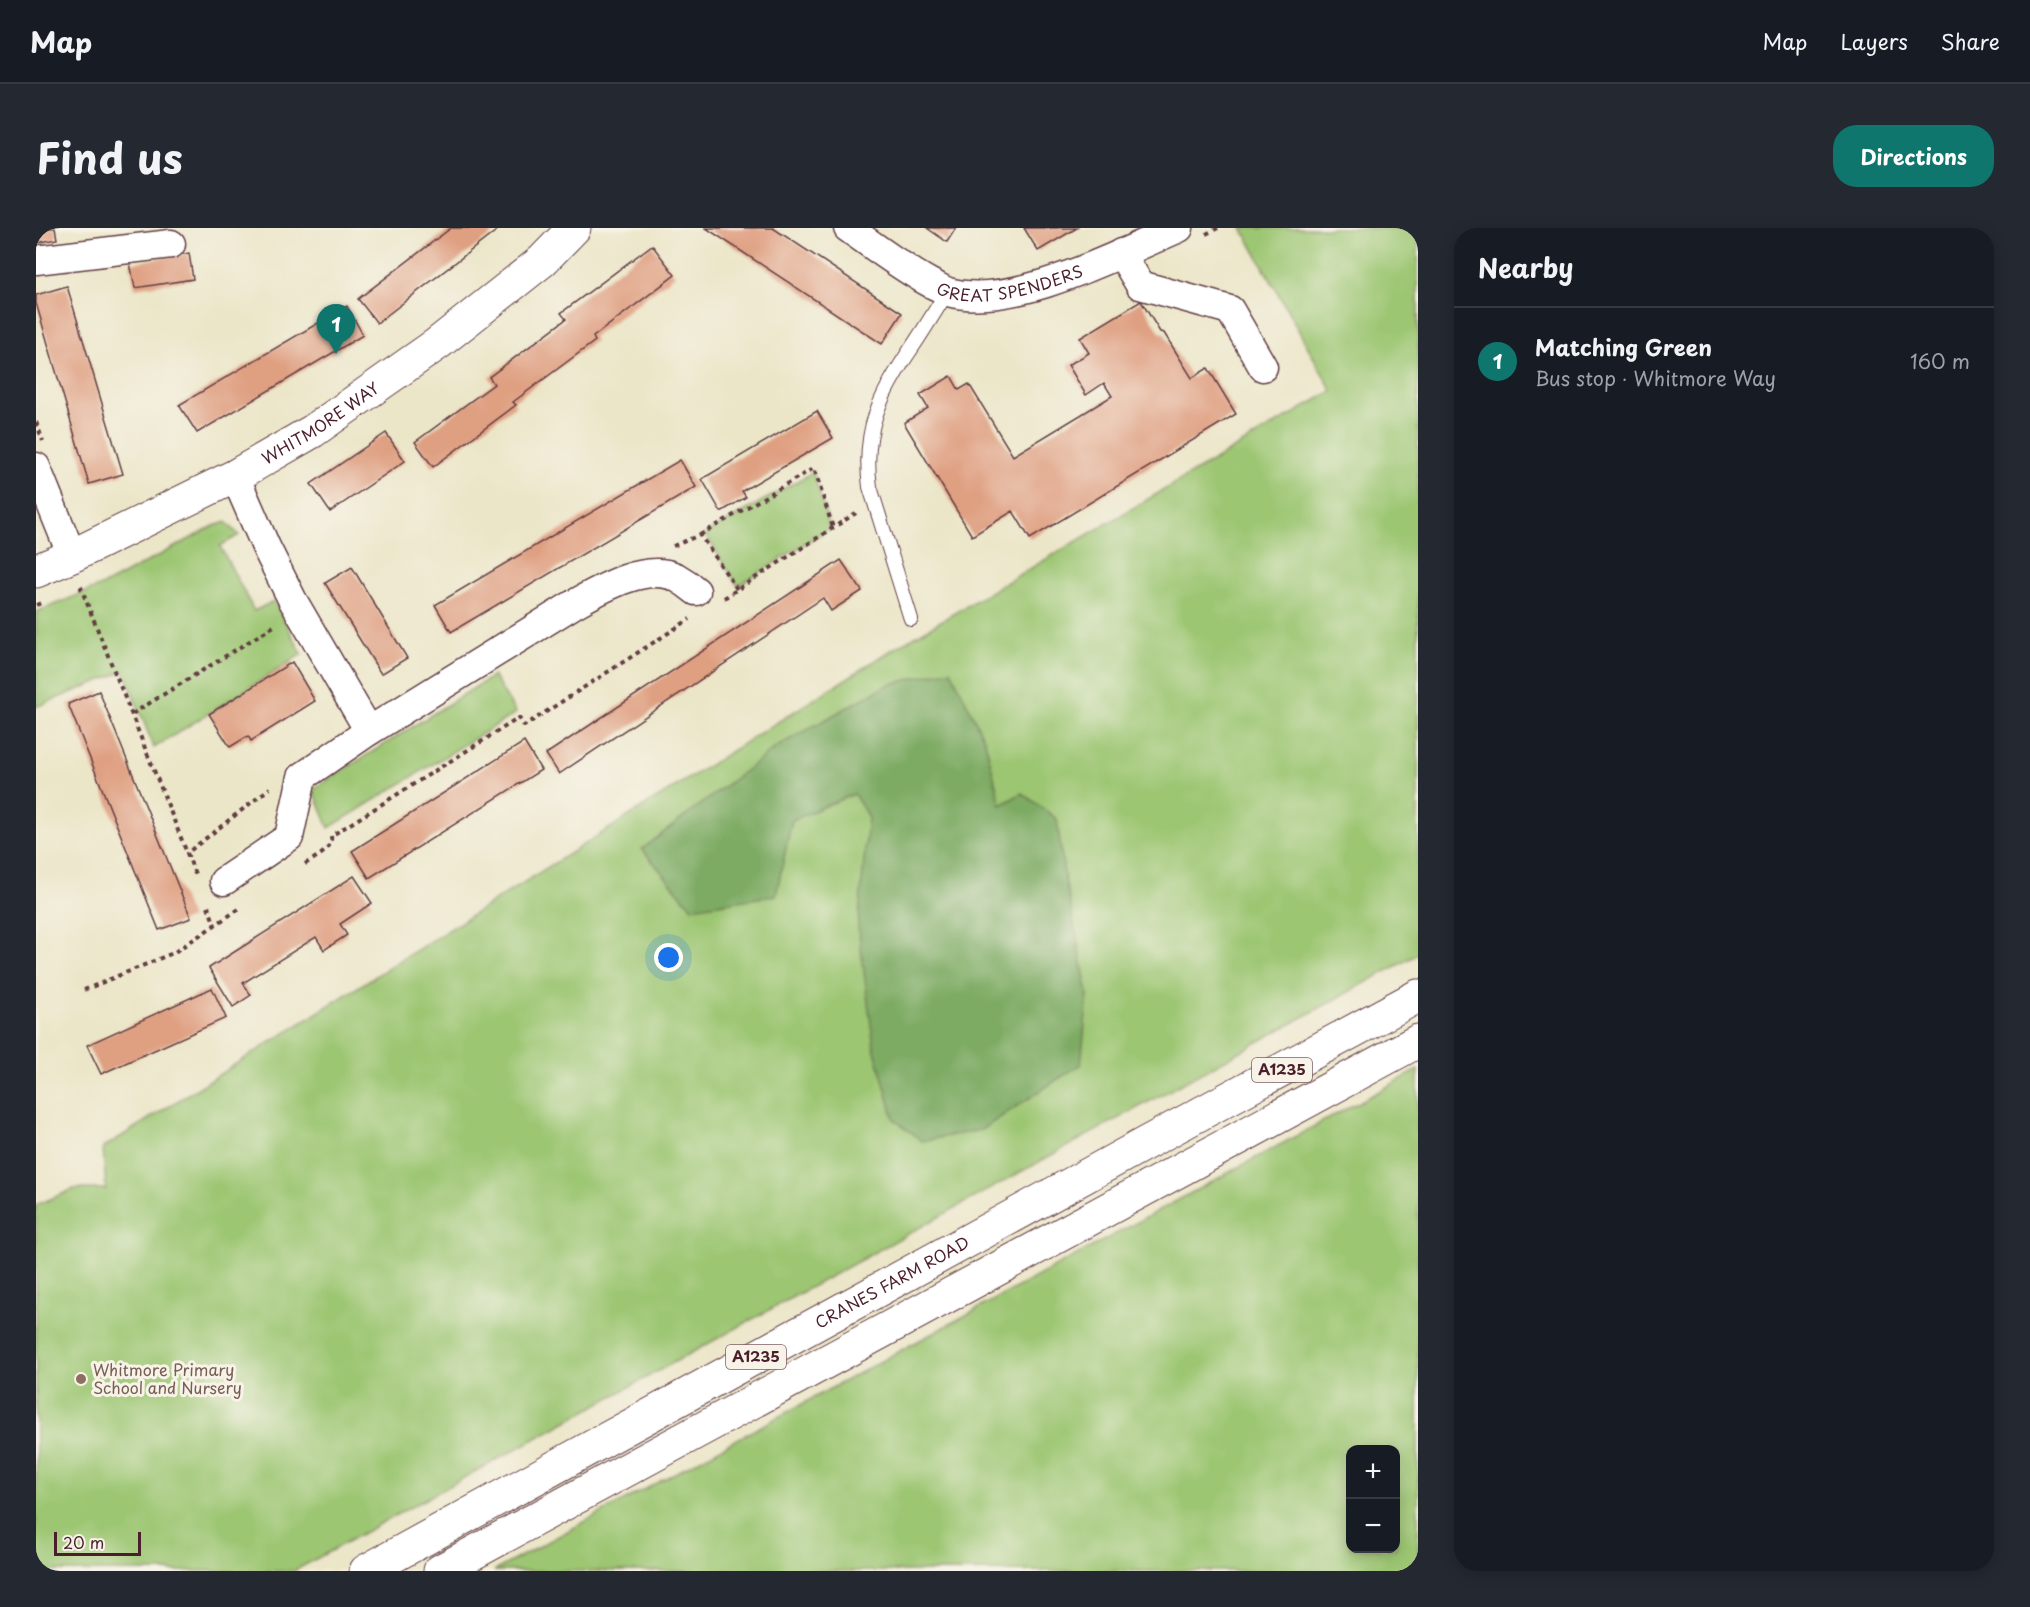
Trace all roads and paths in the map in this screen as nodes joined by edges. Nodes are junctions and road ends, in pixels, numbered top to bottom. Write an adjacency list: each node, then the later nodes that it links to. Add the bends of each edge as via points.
1 (574, 228): 11 (main road, WHITMORE WAY, via 542,261 438,344 313,430)
2 (848, 228): 7 (street, GREAT SPENDERS, via 916,276)
3 (1179, 228): 5 (street, GREAT SPENDERS)
4 (171, 244): 6 (street)
5 (1121, 253): 7 (street, GREAT SPENDERS, via 1058,279 998,295); 8 (street, via 1140,285 1230,310)
6 (36, 260)
7 (947, 292): 21 (lane, via 885,389 868,447 870,487)
8 (1263, 367)
9 (36, 422): 10 (path)
10 (40, 455): 16 (street)
11 (235, 476): 16 (main road, WHITMORE WAY); 24 (street, via 292,599)
12 (863, 509): 13 (path)
13 (833, 528): 14 (path, via 814,468); 19 (path)
14 (700, 534): 15 (path); 19 (path)
15 (668, 548)
16 (72, 555): 17 (main road, WHITMORE WAY)
17 (36, 571)
18 (92, 582): 23 (path, via 81,588)
19 (737, 589): 20 (path)
20 (704, 602): 24 (street, via 675,577 654,573 629,578 574,604); 27 (path, via 524,726 519,718 331,836 328,848)
21 (911, 619)
22 (277, 624): 23 (path)
23 (132, 714): 26 (path)
24 (369, 731): 28 (street, via 302,777 289,837)
25 (272, 787): 26 (path)
26 (187, 853): 28 (path)
27 (300, 867)
28 (211, 883)
29 (207, 904): 31 (path)
30 (243, 906): 31 (path)
31 (215, 924): 32 (path, via 173,953)
32 (84, 990)
33 (1418, 996): 35 (main road, CRANES FARM ROAD / A1235)
34 (1418, 1041): 36 (main road, A1235)
35 (366, 1571)
36 (440, 1571)

